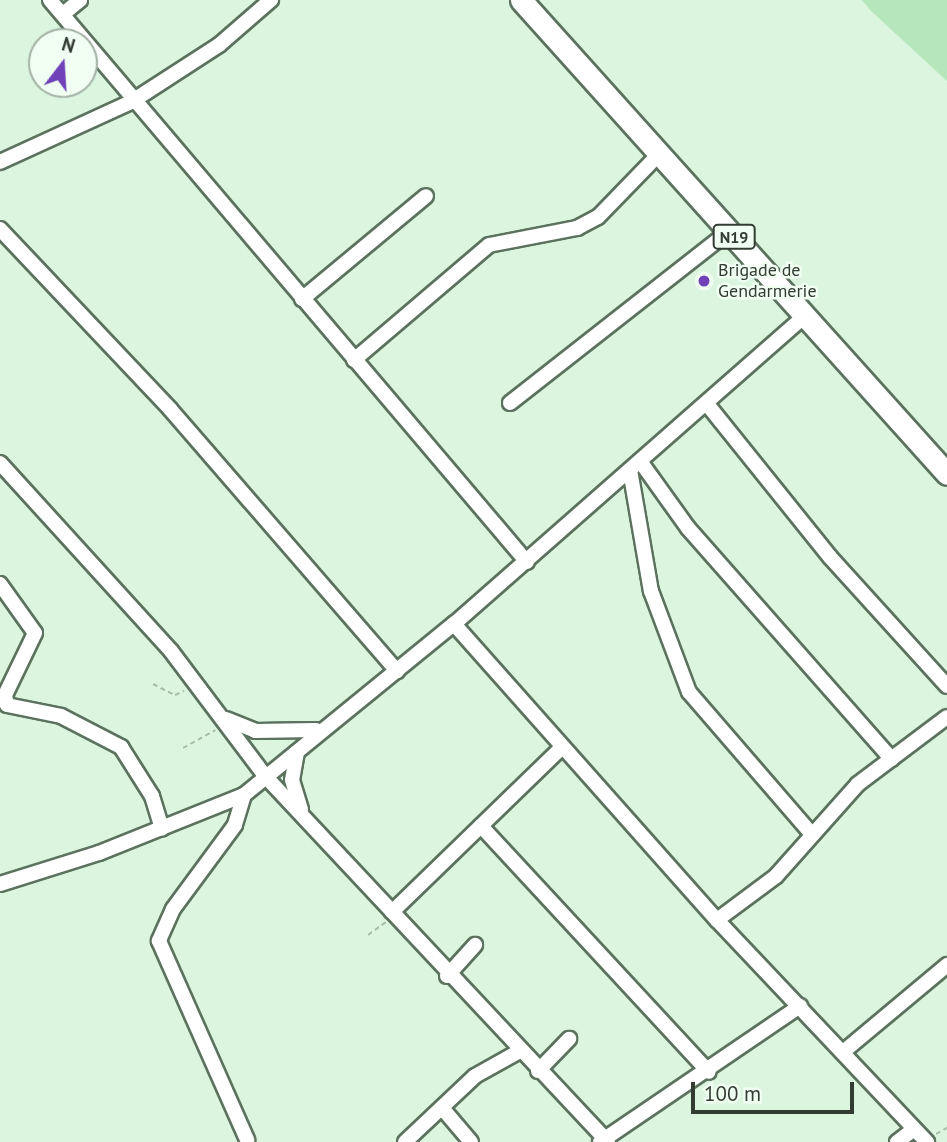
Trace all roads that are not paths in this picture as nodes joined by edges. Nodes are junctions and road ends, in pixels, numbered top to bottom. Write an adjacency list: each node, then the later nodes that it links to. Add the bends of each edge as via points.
1 (50, 0): 5 (street)
2 (80, 0): 5 (street)
3 (271, 0): 6 (street, via 219,45)
4 (521, 0): 7 (highway, N19)
5 (64, 14): 6 (street)
6 (131, 102): 8 (street); 12 (street)
7 (660, 153): 11 (highway, N19); 14 (street, via 598,217 578,228 489,245)
8 (0, 162)
9 (426, 196): 12 (street)
10 (0, 229): 23 (street, via 170,409)
11 (729, 231): 13 (highway, N19); 15 (street)
12 (302, 299): 14 (street)
13 (804, 316): 16 (street); 19 (highway, N19)
14 (354, 360): 20 (street)
15 (510, 403)
16 (706, 404): 18 (street); 24 (street, via 830,557)
17 (0, 463): 26 (street)
18 (635, 466): 20 (street); 30 (street); 36 (street, via 651,592 689,692)
19 (947, 474)
20 (527, 562): 22 (street)
21 (0, 584): 35 (street, via 35,633 5,695 7,705 61,716 121,747 152,796)
22 (454, 624): 23 (street); 28 (street)
23 (397, 671): 27 (street)
24 (947, 686)
25 (947, 717): 30 (street)
26 (225, 719): 27 (street, via 256,731); 31 (street)
27 (316, 730): 29 (street)
28 (562, 747): 34 (street); 39 (street)
29 (299, 748): 31 (street); 33 (street, via 292,780)
30 (892, 759): 36 (street)
31 (266, 777): 32 (street); 33 (street)
32 (244, 795): 35 (street); 51 (street, via 235,825 173,909 159,941)
33 (302, 815): 38 (street)
34 (481, 826): 38 (street); 48 (street)
35 (162, 829): 37 (street)
36 (810, 832): 39 (street, via 776,876)
37 (0, 884)
38 (394, 914): 42 (street)
39 (717, 920): 43 (street)
40 (475, 945): 42 (street)
41 (947, 965): 46 (street)
42 (447, 976): 45 (street)
43 (800, 1006): 46 (street); 48 (street)
44 (569, 1039): 47 (street)
45 (520, 1051): 47 (street); 49 (street, via 475,1076)
46 (843, 1052): 50 (street)
47 (538, 1071): 52 (street)
48 (709, 1072): 52 (street)
49 (443, 1109): 53 (street); 54 (street)
50 (914, 1129): 55 (street); 56 (street)
51 (247, 1140)
52 (604, 1141)
53 (405, 1142)
54 (471, 1142)
55 (897, 1142)
56 (927, 1142)

